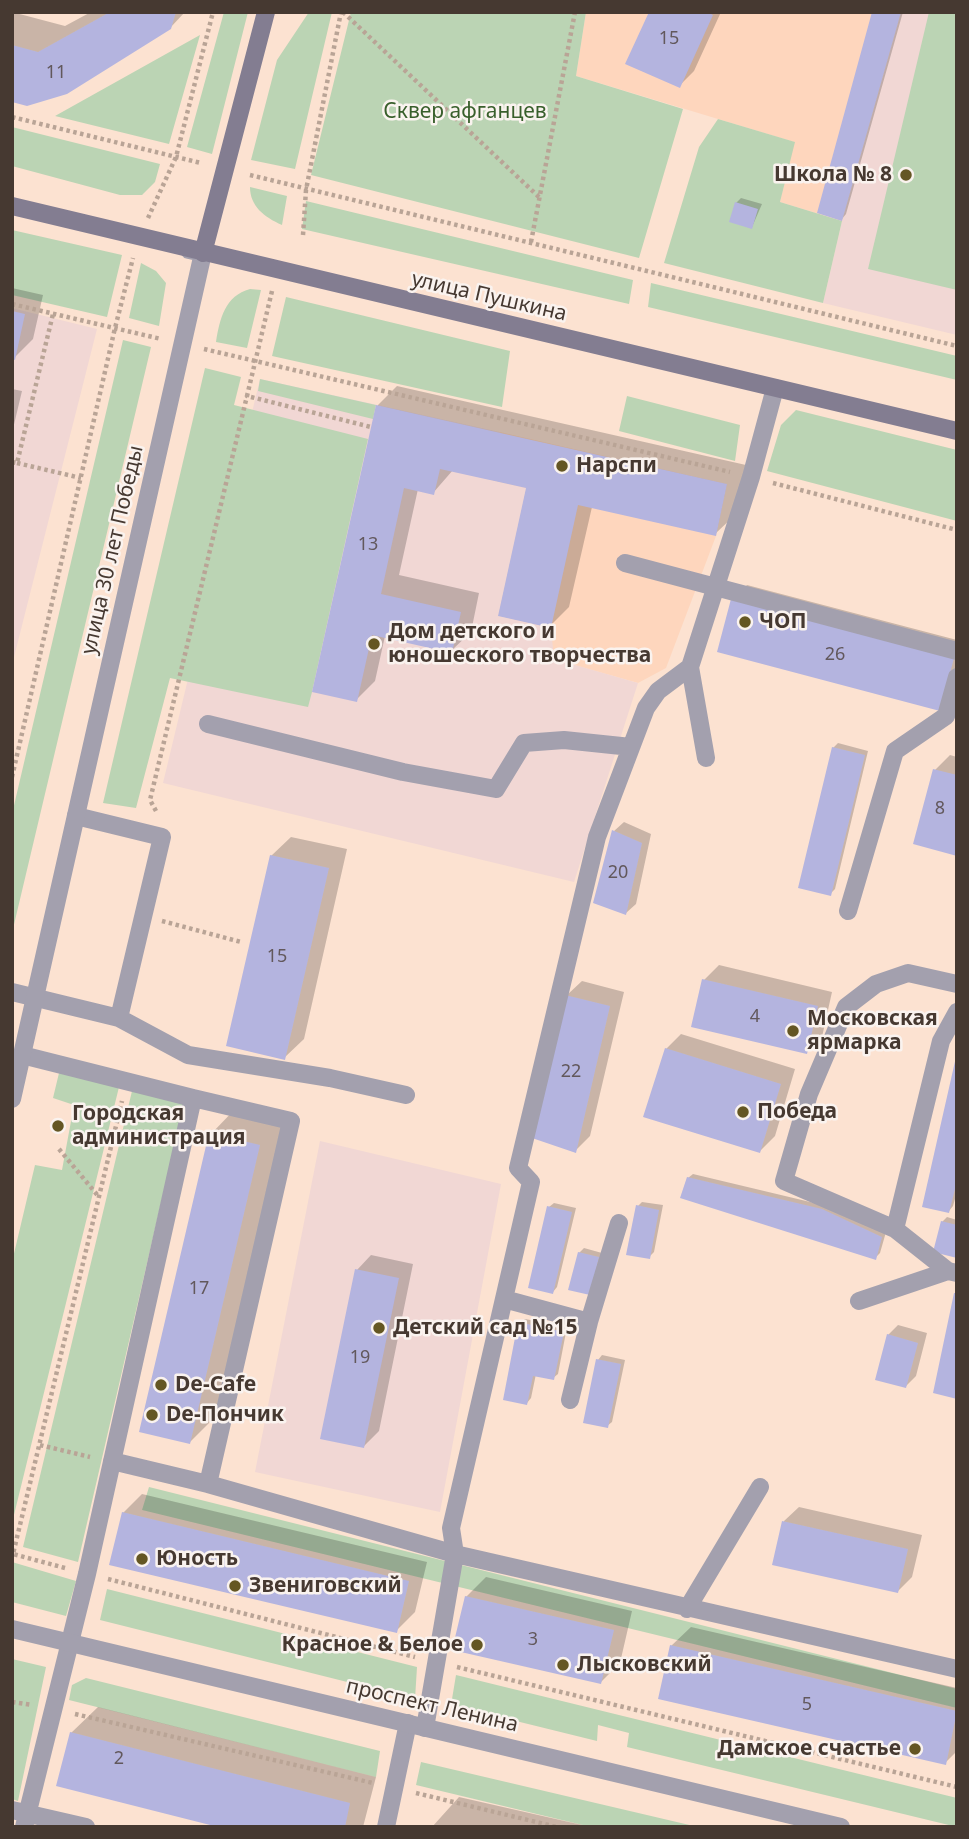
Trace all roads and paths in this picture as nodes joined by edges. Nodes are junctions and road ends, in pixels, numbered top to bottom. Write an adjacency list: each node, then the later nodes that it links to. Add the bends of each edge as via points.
1 (214, 12): 6 (path)
2 (266, 12): 15 (main road, улица 30 лет Победы)
3 (342, 12): 9 (path); 10 (path)
4 (575, 12): 10 (path)
5 (12, 117): 6 (path)
6 (176, 157): 7 (path); 13 (path)
7 (201, 163)
8 (250, 175): 9 (path)
9 (306, 190): 12 (path); 14 (path)
10 (540, 198): 14 (path)
11 (12, 206): 13 (street, улица Пушкина)
12 (303, 235)
13 (139, 238): 15 (street, улица Пушкина); 19 (path)
14 (531, 242): 21 (path)
15 (203, 253): 20 (street, улица 30 лет Победы); 23 (main road, улица Пушкина)
16 (272, 291): 22 (path)
17 (12, 304): 18 (path)
18 (53, 314): 19 (path); 27 (path)
19 (115, 328): 20 (path); 29 (path)
20 (183, 344): 22 (path); 41 (street, улица 30 лет Победы)
21 (957, 346)
22 (257, 362): 24 (path); 28 (path)
23 (775, 388): 26 (main road, улица Пушкина); 28 (street)
24 (247, 396): 25 (path); 40 (path, via 150,800)
25 (371, 427)
26 (957, 431)
27 (15, 463): 29 (path)
28 (751, 477): 30 (path); 32 (street)
29 (81, 478): 39 (path)
30 (957, 530)
31 (625, 563): 32 (street)
32 (715, 587): 33 (street); 34 (street)
33 (957, 651)
34 (690, 667): 37 (street, via 658,691); 38 (street)
35 (957, 677): 42 (street, via 946,716 895,751)
36 (208, 724): 37 (street, via 389,769 496,789 524,743 564,740)
37 (631, 747): 60 (street, via 597,837 518,1168 531,1182)
38 (706, 758)
39 (12, 778)
40 (156, 812)
41 (76, 816): 47 (street, улица 30 лет Победы); 49 (street, via 162,837)
42 (848, 911)
43 (151, 918): 44 (path)
44 (242, 942)
45 (957, 984): 58 (street, via 908,973 876,984 846,1007 809,1094 784,1181)
46 (12, 992): 47 (street)
47 (35, 997): 49 (street); 50 (street, улица 30 лет Победы)
48 (957, 1012): 58 (street, via 941,1041)
49 (120, 1018): 52 (street, via 188,1055)
50 (22, 1055): 51 (street); 54 (street, улица 30 лет Победы)
51 (127, 1082): 53 (street); 56 (path)
52 (406, 1095)
53 (193, 1098): 65 (street); 66 (street, via 291,1121)
54 (12, 1099)
55 (60, 1149): 56 (path)
56 (99, 1198): 64 (path)
57 (619, 1223): 62 (street)
58 (895, 1229): 59 (street)
59 (952, 1272): 61 (street)
60 (504, 1299): 62 (street); 68 (street, via 451,1528)
61 (859, 1301)
62 (589, 1322): 63 (street)
63 (570, 1400)
64 (40, 1445): 65 (path); 69 (path)
65 (112, 1461): 66 (street); 70 (street)
66 (208, 1484): 68 (street)
67 (760, 1487): 71 (street)
68 (455, 1554): 71 (street); 74 (street)
69 (13, 1555): 70 (path)
70 (87, 1574): 73 (street); 74 (path)
71 (687, 1609): 75 (street)
72 (12, 1629): 73 (street, проспект Ленина)
73 (71, 1643): 77 (street); 78 (street, проспект Ленина)
74 (434, 1662): 78 (street); 79 (path)
75 (957, 1669)
76 (12, 1702): 77 (path)
77 (54, 1709): 80 (path); 81 (street)
78 (416, 1726): 80 (street); 85 (street, проспект Ленина)
79 (957, 1787)
80 (396, 1788): 83 (street); 84 (path)
81 (21, 1816): 82 (street)
82 (86, 1827)
83 (386, 1827)
84 (557, 1827)
85 (841, 1827)

